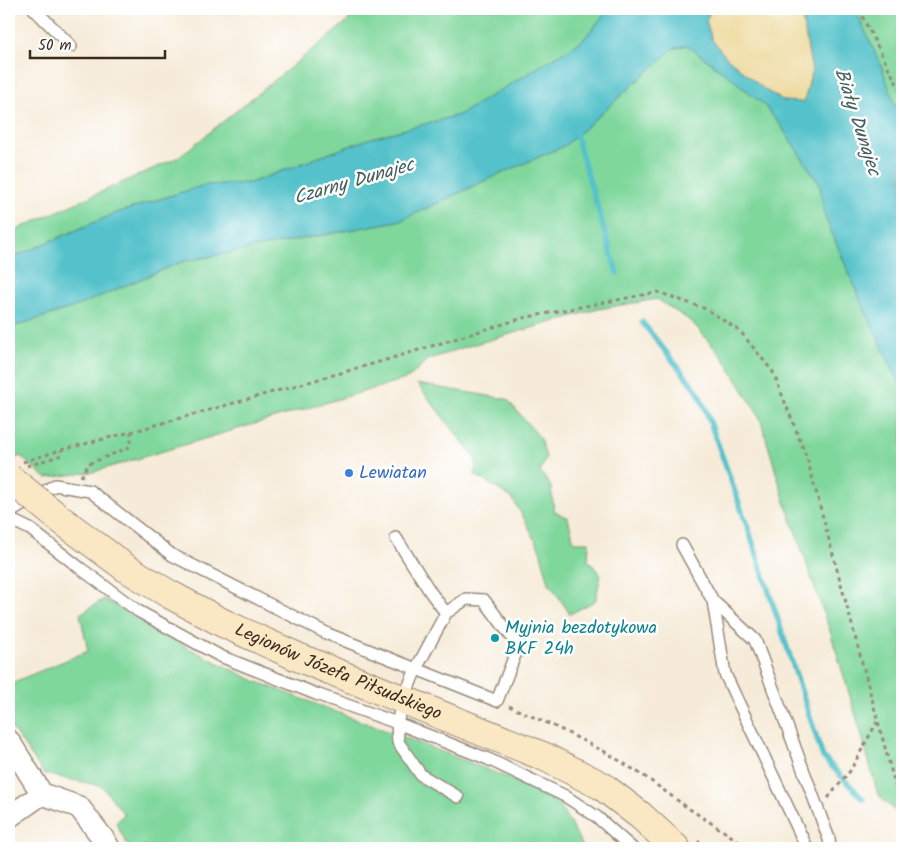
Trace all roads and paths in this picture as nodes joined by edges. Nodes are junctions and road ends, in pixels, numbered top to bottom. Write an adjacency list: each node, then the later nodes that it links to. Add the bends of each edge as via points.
1 (34, 9): 3 (lane)
2 (859, 9): 4 (path)
3 (71, 46)
4 (902, 94)
5 (131, 432): 6 (path, via 61,450); 7 (path, via 128,448 88,464); 17 (path, via 523,318 658,292 706,309 740,331 773,372 807,458)
6 (16, 470): 16 (street, Legionów Józefa Piłsudskiego, bridge, via 60,519 126,568 186,604 291,654)
7 (75, 488): 8 (lane, via 55,485); 14 (lane, via 90,491 172,555 328,634)
8 (9, 513)
9 (9, 519): 16 (lane, via 30,528 138,611 220,656 316,694)
10 (396, 538): 13 (lane)
11 (682, 545): 12 (lane)
12 (713, 602): 28 (lane, via 725,674); 29 (lane, via 755,640 830,840)
13 (446, 613): 14 (lane); 15 (lane, via 466,599 484,600 514,640 515,655)
14 (416, 669): 15 (lane); 16 (lane)
15 (497, 701): 27 (path, via 607,753 737,840)
16 (400, 712): 21 (lane, via 398,742 421,775); 25 (lane, via 565,796 597,817); 26 (street, Legionów Józefa Piłsudskiego, via 544,758 602,786 642,816)
17 (878, 722): 19 (path, via 850,771); 22 (path)
18 (9, 741): 20 (street)
19 (835, 789)
20 (42, 794): 23 (street); 24 (street, via 79,807)
21 (458, 797)
22 (902, 802)
23 (9, 817)
24 (109, 848)
25 (632, 848)
26 (676, 848)
27 (744, 848)
28 (807, 848)
29 (830, 848)

